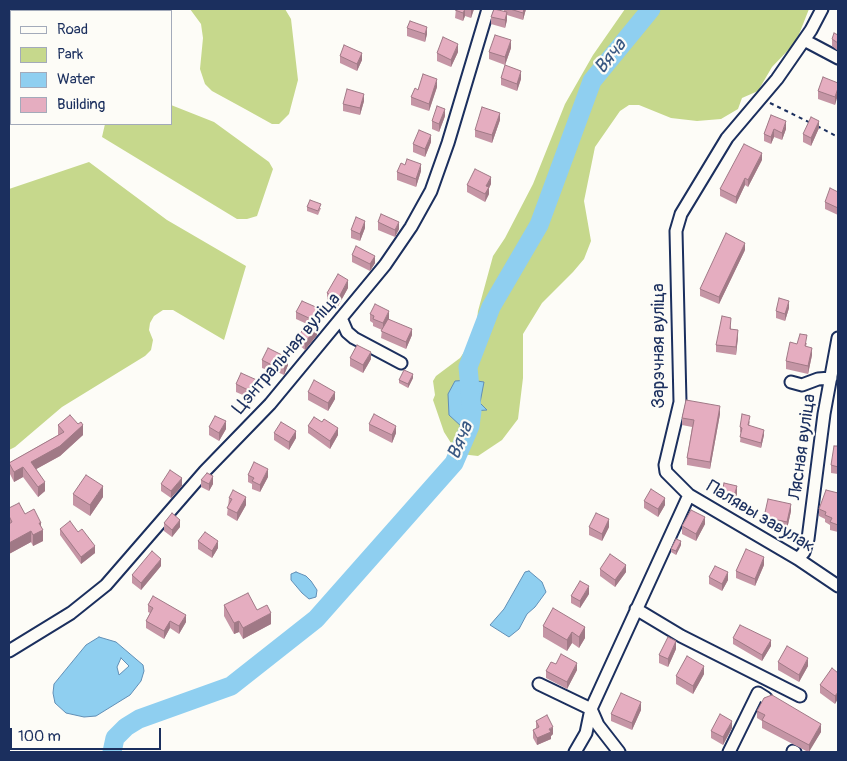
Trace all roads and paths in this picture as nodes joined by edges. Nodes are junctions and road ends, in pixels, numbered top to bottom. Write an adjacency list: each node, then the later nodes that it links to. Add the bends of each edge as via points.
1 (488, 9): 7 (street, Цэнтральная вуліца, via 431,191 401,243)
2 (822, 9): 3 (street, Зарэчная вуліца)
3 (804, 40): 4 (street); 5 (street, Зарэчная вуліца)
4 (838, 58)
5 (761, 99): 6 (path); 12 (street, Зарэчная вуліца, via 727,138 685,206 676,231 680,402 665,465 666,472)
6 (838, 136)
7 (341, 318): 9 (street, via 347,332 354,338); 16 (street, Цэнтральная вуліца, via 270,404 205,471 106,585 70,613)
8 (838, 338): 10 (street, Лясная вуліца)
9 (401, 363)
10 (831, 378): 11 (street, via 802,385); 13 (street, Лясная вуліца, via 808,539)
11 (791, 382)
12 (689, 495): 13 (street, Палявы завулак); 15 (street)
13 (798, 559): 14 (street, Палявы завулак)
14 (838, 586)
15 (636, 609): 18 (street, via 681,636); 20 (street)
16 (9, 651)
17 (539, 684): 20 (street)
18 (800, 696)
19 (766, 698): 23 (street, via 758,693)
20 (591, 709): 21 (street, via 586,733); 22 (street, via 598,725)
21 (575, 752)
22 (619, 752)
23 (729, 752)

